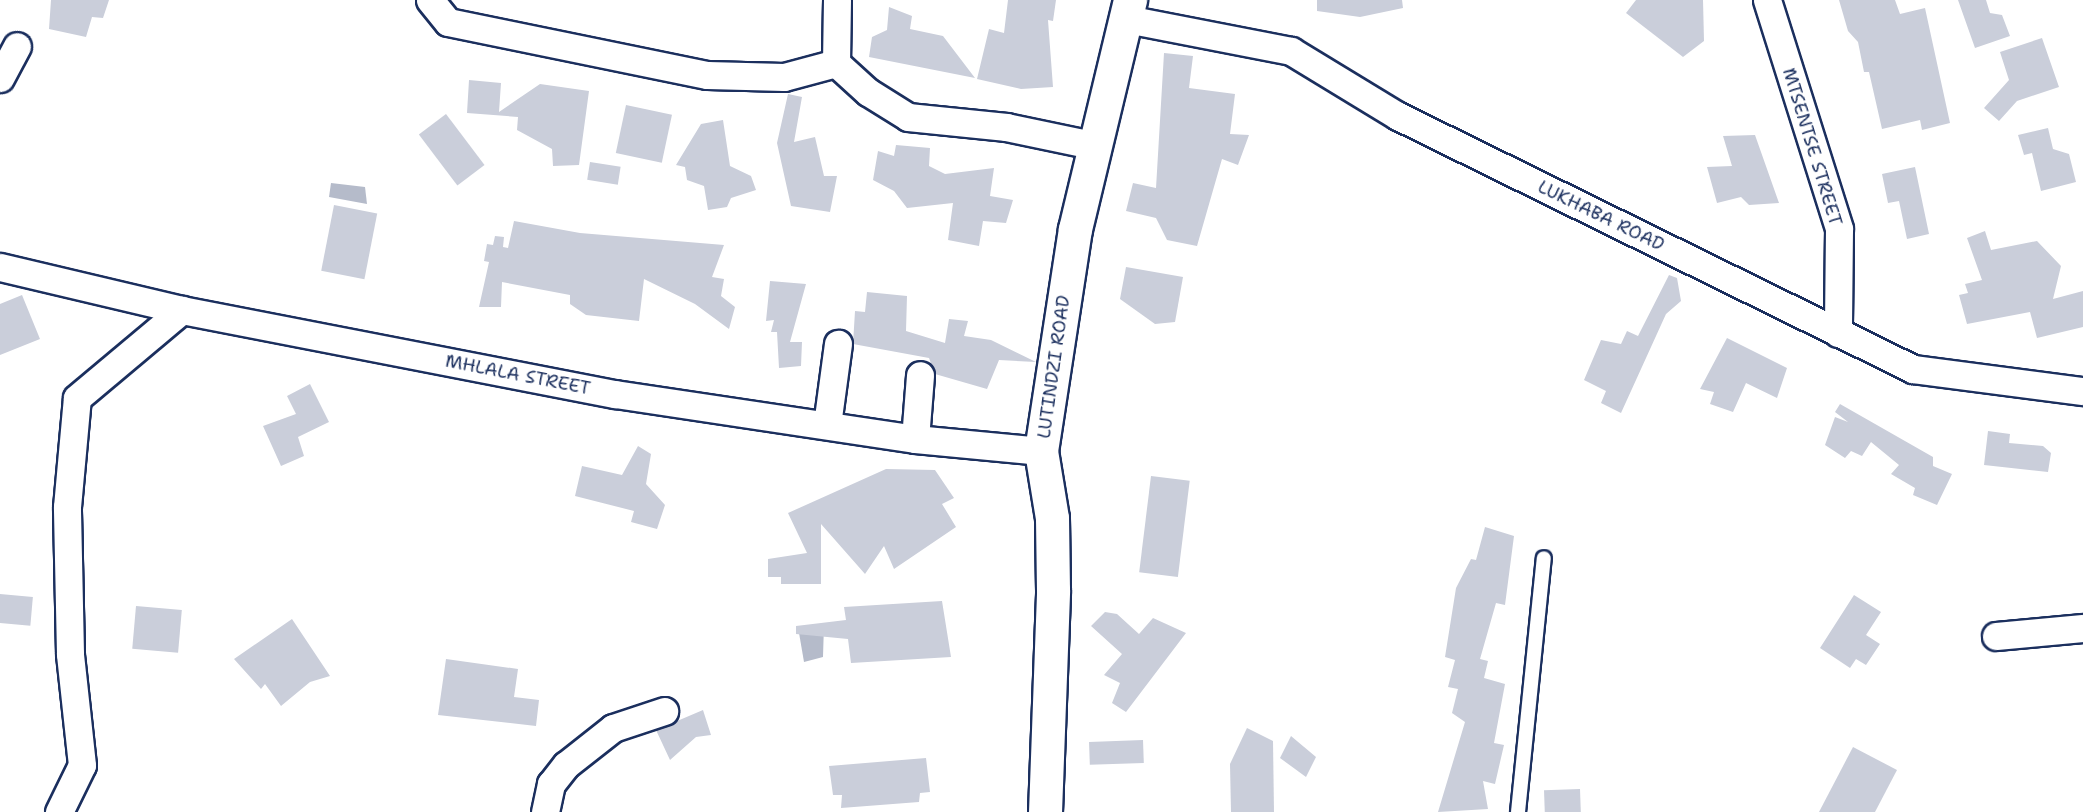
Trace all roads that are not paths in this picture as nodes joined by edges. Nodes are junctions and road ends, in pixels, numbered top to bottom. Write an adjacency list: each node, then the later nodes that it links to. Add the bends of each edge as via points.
1 (430, 0): 6 (street, via 448,22 707,75 784,77)
2 (837, 0): 6 (street)
3 (1767, 0): 11 (street, MTSENTSE STREET, via 1839,229)
4 (1129, 9): 8 (street, LUTINDZI ROAD); 11 (street, LUKHABA ROAD, via 1291,51 1398,116)
5 (17, 46): 7 (street)
6 (836, 63): 8 (street, via 868,92 908,117 1006,126)
7 (0, 78)
8 (1092, 145): 17 (street, LUTINDZI ROAD)
9 (0, 267): 10 (street, MHLALA STREET)
10 (182, 310): 15 (street, MHLALA STREET, via 615,394); 22 (street, via 77,398 67,518 70,654 82,765)
11 (1838, 333): 14 (street, LUKHABA ROAD, via 1913,369)
12 (838, 344): 15 (street)
13 (920, 375): 16 (street)
14 (2083, 391)
15 (827, 425): 16 (street, MHLALA STREET)
16 (915, 439): 17 (street, MHLALA STREET)
17 (1041, 451): 24 (street, LUTINDZI ROAD, via 1052,518 1053,590)
18 (1544, 558): 25 (lane)
19 (2083, 628): 20 (street)
20 (1996, 636)
21 (664, 711): 23 (street, via 613,728 566,765 551,784)
22 (59, 812)
23 (545, 812)
24 (1045, 812)
25 (1518, 812)

